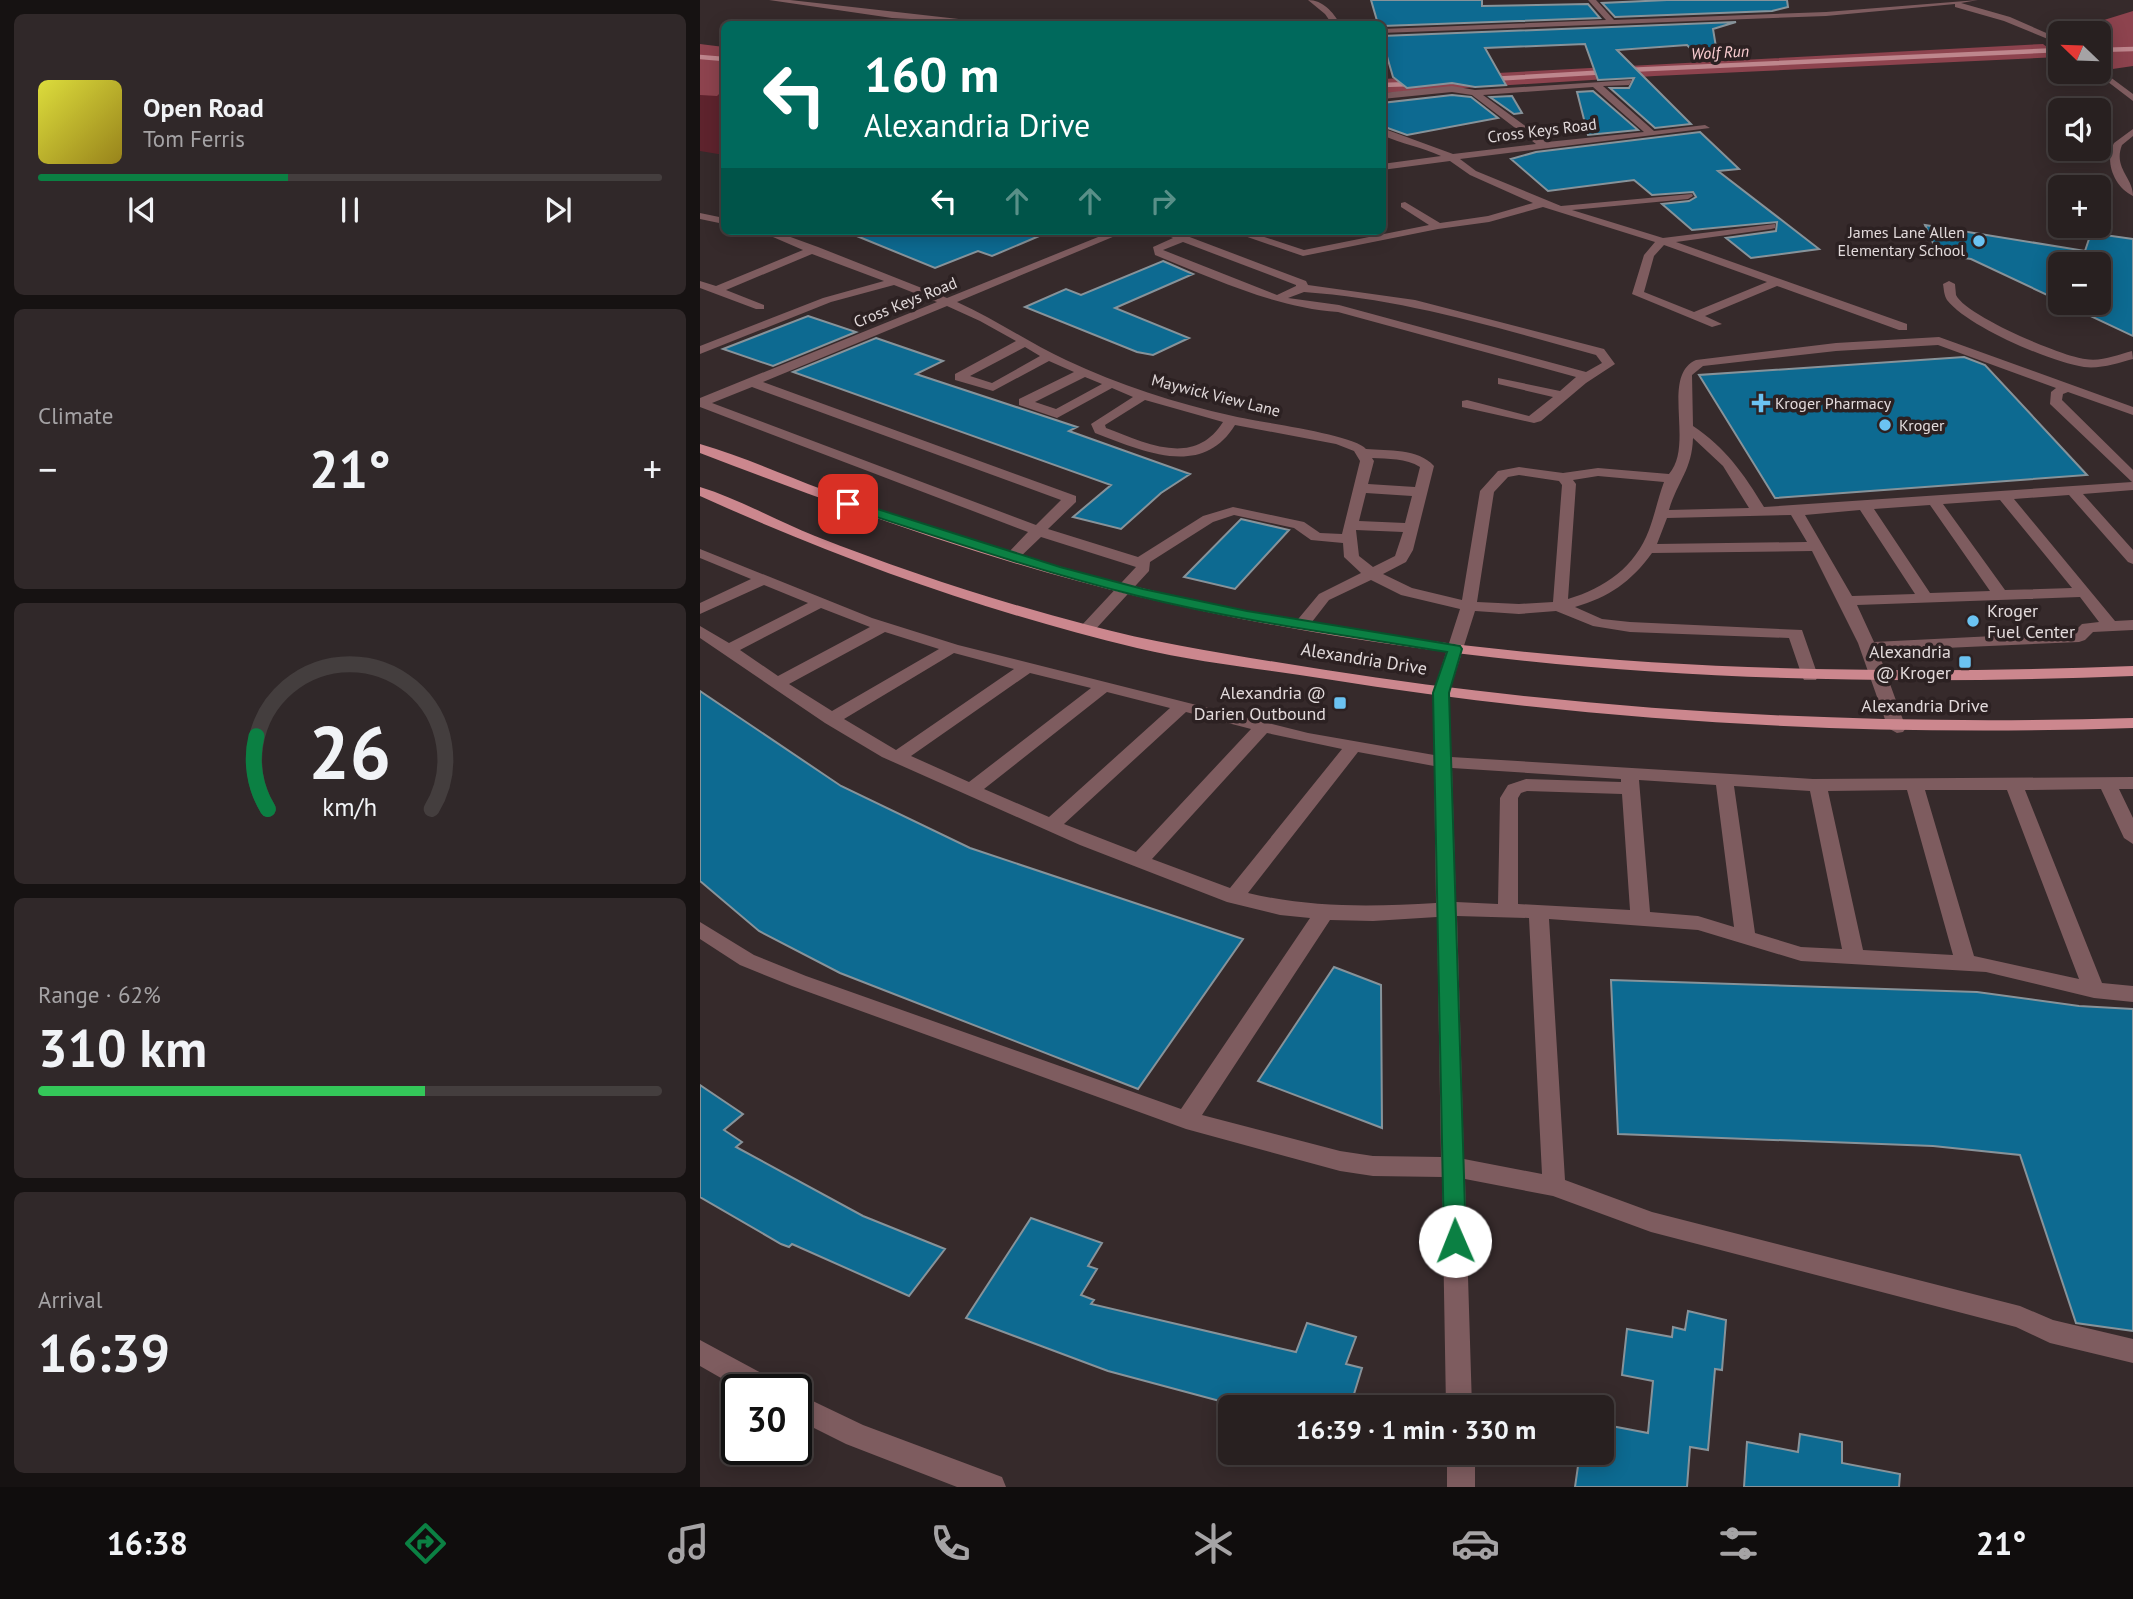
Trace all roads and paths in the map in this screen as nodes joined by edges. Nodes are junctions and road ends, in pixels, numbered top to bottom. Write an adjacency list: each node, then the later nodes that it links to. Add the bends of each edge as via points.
1 (773, 0): 7 (street)
2 (803, 0): 7 (street)
3 (1311, 0): 10 (street)
4 (1592, 0): 11 (street)
5 (1938, 0): 8 (street)
6 (1974, 0): 8 (street)
7 (792, 3): 9 (street)
8 (1953, 4): 11 (street); 13 (street)
9 (969, 21)
10 (1334, 21)
11 (1612, 22): 12 (street)
12 (1386, 31)
13 (2048, 37)
14 (2111, 80): 19 (street)
15 (1629, 82): 16 (street)
16 (1595, 84): 17 (street); 23 (street)
17 (1475, 93): 18 (street, via 1452,89); 24 (street)
18 (1386, 96)
19 (2133, 98)
20 (1705, 128): 23 (street, Cross Keys Road)
21 (2133, 132): 27 (street, via 2113,153 2117,175)
22 (1386, 133): 25 (street)
23 (1652, 134): 24 (street, Cross Keys Road)
24 (1544, 145): 25 (street, Cross Keys Road)
25 (1451, 157): 26 (street, Cross Keys Road); 29 (street, via 1473,173)
26 (1386, 166)
27 (2133, 193)
28 (1688, 196): 31 (street)
29 (1543, 204): 31 (street); 34 (street, via 1489,219)
30 (1405, 205): 34 (street)
31 (1555, 208): 41 (street)
32 (700, 216): 33 (street)
33 (721, 220)
34 (1438, 226): 39 (street, via 1303,253)
35 (1771, 226): 41 (street)
36 (776, 235): 42 (street, Maywick View Lane)
37 (1112, 235): 50 (street, Cross Keys Road)
38 (1174, 235): 40 (street)
39 (1247, 235)
40 (1183, 238): 47 (street, via 1303,283); 49 (street, via 1157,249 1159,253)
41 (1662, 242): 44 (street); 52 (street, via 1649,255 1638,294)
42 (814, 248): 43 (street, Maywick View Lane); 48 (street)
43 (898, 281): 50 (street, Maywick View Lane); 56 (street, via 827,300)
44 (1777, 282): 52 (street); 54 (street)
45 (700, 284): 48 (street)
46 (1949, 284): 57 (street, via 1950,296 1964,310 2063,357 2102,364)
47 (1302, 288): 49 (street); 60 (street, via 1352,290 1406,301 1600,352 1609,364)
48 (716, 290): 51 (street)
49 (1277, 299): 60 (street, via 1339,309 1577,371)
50 (947, 302): 55 (street, Maywick View Lane); 62 (street, Cross Keys Road)
51 (760, 307)
52 (1694, 316): 53 (street)
53 (1716, 324)
54 (1903, 327)
55 (1024, 342): 58 (street, Maywick View Lane); 58 (street, via 959,377 993,387)
56 (700, 351)
57 (2132, 355)
58 (1049, 356): 59 (street, Maywick View Lane)
59 (1084, 372): 63 (street, Maywick View Lane); 63 (street, via 1024,402 1057,414)
60 (1583, 380): 66 (street)
61 (1502, 381): 66 (street)
62 (751, 382): 67 (street, Cross Keys Road); 89 (street, via 1070,499)
63 (1112, 383): 65 (street, Maywick View Lane)
64 (2068, 387): 69 (street); 71 (street, via 1939,341 1772,354 1691,367 1686,375); 75 (street, via 2057,392 2055,401)
65 (1143, 396): 70 (street, Maywick View Lane); 70 (street, via 1098,424 1100,430 1179,455 1215,442 1225,435)
66 (1563, 396): 68 (street, via 1529,420)
67 (700, 403): 89 (street)
68 (1467, 404)
69 (2133, 411)
70 (1231, 420): 73 (street, Maywick View Lane, via 1339,441)
71 (1684, 426): 76 (street, via 1684,466); 86 (street, via 1714,445 1735,469)
72 (700, 448): 94 (main road, Alexandria Drive, via 896,521)
73 (1365, 453): 78 (street); 81 (street, Maywick View Lane, via 1423,461 1427,466)
74 (1563, 477): 76 (street, via 1598,472); 105 (street, via 1519,471 1492,482); 106 (street, via 1569,484)
75 (2133, 478)
76 (1673, 479): 87 (street)
77 (2133, 486): 79 (street)
78 (1360, 488): 81 (street); 90 (street)
79 (2072, 490): 82 (street); 95 (street)
80 (700, 491): 112 (main road, Alexandria Drive, via 889,570)
81 (1420, 492): 88 (street)
82 (2003, 495): 83 (street); 100 (street)
83 (1933, 500): 84 (street); 101 (street)
84 (1864, 506): 85 (street); 102 (street)
85 (1795, 511): 86 (street); 91 (street)
86 (1759, 512): 87 (street)
87 (1664, 514): 92 (street)
88 (1411, 528): 90 (street); 97 (street, via 1401,559)
89 (1038, 531): 94 (street); 96 (street)
90 (1350, 532): 96 (street, via 1316,537 1299,525 1233,511 1208,519); 97 (street, via 1352,557)
91 (1818, 546): 92 (street); 103 (street)
92 (1648, 549): 106 (street, via 1631,573 1609,589)
93 (703, 556): 98 (street)
94 (1012, 557): 99 (main road, Alexandria Drive)
95 (2133, 559)
96 (1142, 561): 99 (street, via 1144,568)
97 (1371, 575): 105 (street, via 1405,593); 108 (street, via 1324,597)
98 (761, 580): 104 (street); 107 (street)
99 (1125, 589): 108 (main road, Alexandria Drive); 112 (street)
100 (2084, 592): 101 (street); 110 (street)
101 (2001, 595): 102 (street)
102 (1926, 598): 103 (street)
103 (1847, 601): 114 (street)
104 (819, 603): 111 (street); 117 (street)
105 (1469, 606): 106 (street, via 1505,610); 116 (street)
106 (1560, 607): 120 (street, via 1599,623 1630,627 1796,633)
107 (700, 609)
108 (1302, 624): 116 (main road, Alexandria Drive)
109 (2133, 625): 110 (street)
110 (2111, 626): 114 (street, via 2088,627 2079,637)
111 (883, 627): 115 (street); 122 (street)
112 (1087, 629): 124 (main road, Alexandria Drive, via 1140,644)
113 (700, 631): 117 (street)
114 (1868, 647): 121 (street)
115 (952, 648): 118 (street); 126 (street)
116 (1455, 649): 120 (main road, Alexandria Drive); 124 (street)
117 (729, 650): 122 (street)
118 (1027, 667): 123 (street); 131 (street)
119 (2133, 671): 121 (main road, Alexandria Drive)
120 (1810, 676): 121 (main road, Alexandria Drive)
121 (1882, 677): 129 (street)
122 (778, 683): 126 (street)
123 (1103, 687): 125 (street); 140 (street)
124 (1441, 693): 129 (main road, Alexandria Drive, via 1635,715); 132 (street)
125 (1182, 707): 128 (street); 141 (street)
126 (831, 719): 131 (street)
127 (2133, 723): 129 (main road, Alexandria Drive)
128 (1263, 727): 130 (street); 143 (street)
129 (1897, 727)
130 (1353, 747): 132 (street); 144 (street)
131 (898, 757): 140 (street)
132 (1443, 762): 134 (street); 145 (street)
133 (1724, 779): 134 (street); 139 (street); 151 (street)
134 (1630, 781): 146 (street, via 1514,789 1509,798); 149 (street)
135 (2133, 783): 138 (street)
136 (1914, 784): 137 (street); 139 (street); 153 (street)
137 (2014, 784): 138 (street); 154 (street)
138 (2108, 784): 142 (street)
139 (1818, 785): 152 (street)
140 (971, 790): 141 (street)
141 (1051, 825): 143 (street)
142 (2133, 838)
143 (1139, 861): 144 (street)
144 (1234, 897): 148 (street)
145 (1447, 909): 146 (street); 148 (street); 157 (street)
146 (1508, 911): 147 (street)
147 (1539, 912): 149 (street); 158 (street)
148 (1324, 913): 156 (street)
149 (1641, 919): 151 (street, via 1698,923)
150 (700, 929): 156 (street, via 747,960 799,981)
151 (1746, 938): 152 (street, via 1801,954)
152 (1854, 957): 153 (street)
153 (1966, 963): 154 (street, via 2003,967)
154 (2094, 990): 155 (street)
155 (2133, 994)
156 (1185, 1121): 157 (street, via 1340,1161)
157 (1453, 1167): 158 (street); 162 (street)
158 (1553, 1186): 159 (street, via 1651,1222 2020,1317 2050,1331)
159 (2133, 1351)
160 (700, 1352): 161 (street)
161 (739, 1374)
162 (1460, 1395)
163 (812, 1413): 165 (street, via 855,1435)
164 (1461, 1465): 166 (street)
165 (992, 1487)
166 (1461, 1487)

